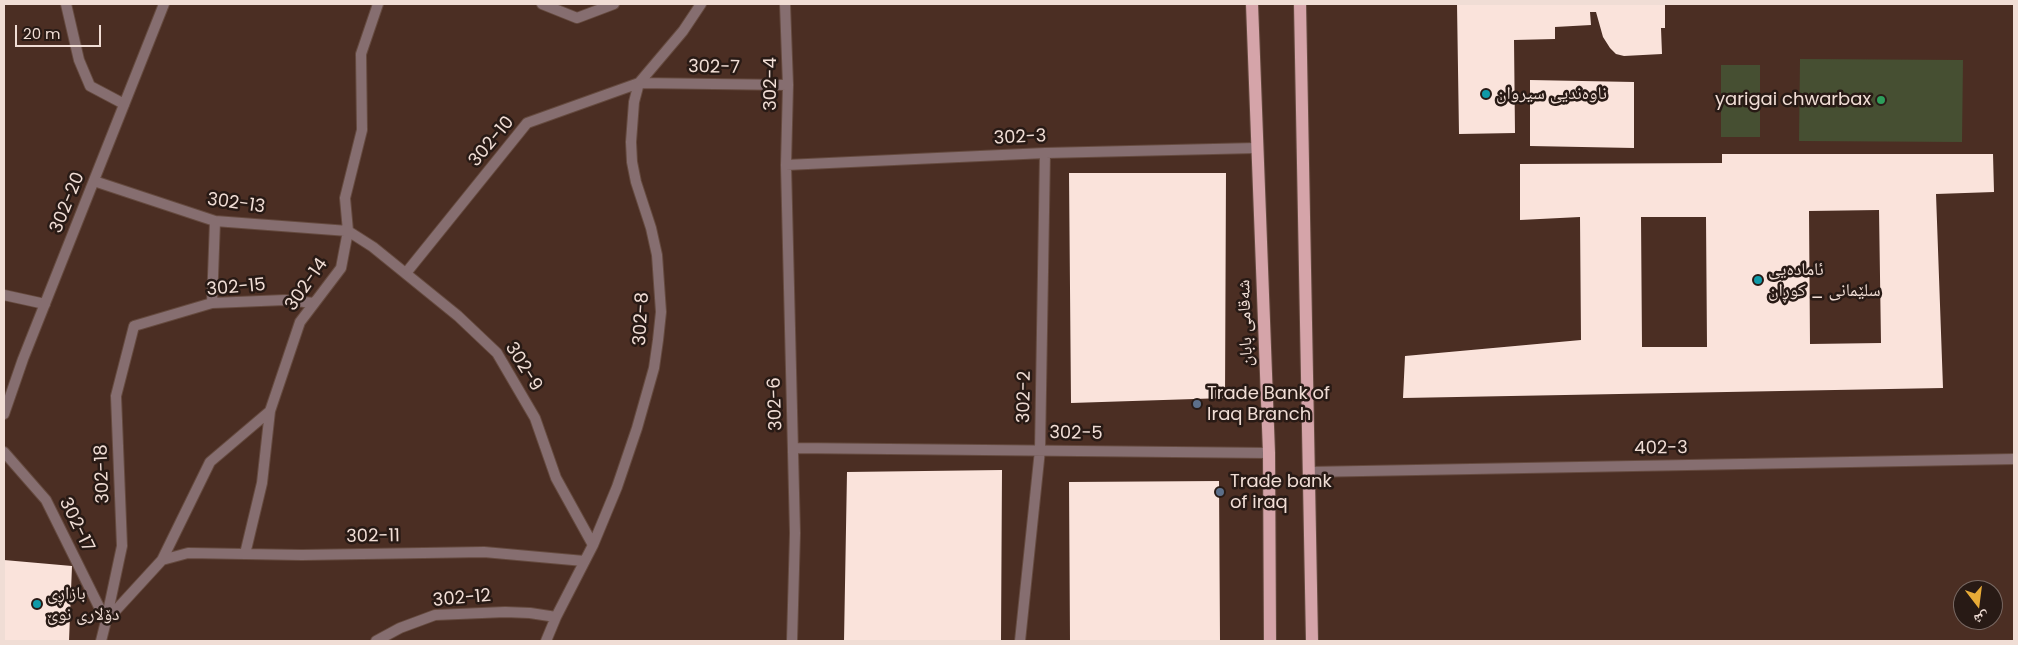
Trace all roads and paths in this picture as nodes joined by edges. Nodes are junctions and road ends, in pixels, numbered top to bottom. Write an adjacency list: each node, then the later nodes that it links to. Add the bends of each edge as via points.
1 (66, 4): 13 (street, via 79,60 90,86)
2 (164, 4): 13 (street, 302-20)
3 (378, 4): 19 (street, 302-14, via 361,54 362,130 345,198)
4 (542, 4): 5 (street, via 577,18)
5 (614, 4)
6 (701, 4): 11 (street, 302-8, via 683,31)
7 (784, 4): 12 (street, 302-4)
8 (1252, 4): 14 (main road, شەقامی بابان)
9 (1304, 4): 10 (main road)
10 (1300, 10): 33 (main road)
11 (639, 83): 12 (street, 302-7); 20 (street, 302-10, via 527,123); 34 (street, 302-8, via 630,142 636,182 657,255 661,312 654,368 637,428)
12 (788, 85): 16 (street, 302-4)
13 (124, 104): 17 (street, 302-20)
14 (1256, 148): 15 (street, 302-3); 31 (main road, شەقامی بابان)
15 (1045, 153): 16 (street, 302-3); 29 (street, 302-2)
16 (786, 165): 28 (street, 302-6)
17 (94, 181): 18 (street, 302-13); 24 (street, 302-20)
18 (215, 221): 19 (street, 302-13); 22 (street)
19 (348, 231): 20 (street, 302-9); 23 (street, 302-14, via 341,268)
20 (406, 273): 34 (street, 302-9, via 497,352 535,418 556,478)
21 (4, 295): 24 (street)
22 (212, 303): 23 (street, 302-15, via 284,300); 25 (street, 302-15)
23 (314, 303): 26 (street, 302-14, via 300,322)
24 (45, 304): 27 (street, 302-20)
25 (134, 326): 39 (street, 302-18, via 116,396 122,546)
26 (270, 411): 35 (street, 302-14, via 262,483); 36 (street, via 210,462)
27 (4, 414)
28 (794, 448): 29 (street, 302-5); 43 (street, 302-6)
29 (1040, 450): 31 (street, 302-5); 44 (street, 302-2)
30 (4, 452): 39 (street, 302-17, via 46,500)
31 (1269, 453): 45 (main road, شەقامی بابان)
32 (2014, 459): 33 (street, 402-3)
33 (1308, 472): 46 (main road)
34 (593, 544): 37 (street, 302-8)
35 (245, 554): 36 (street, 302-11, via 188,553); 37 (street, 302-11, via 484,552)
36 (162, 560): 39 (street)
37 (584, 561): 38 (street, 302-8)
38 (556, 617): 41 (street, 302-12, via 530,612 454,612 434,615); 42 (street, 302-8)
39 (106, 621): 40 (street, 302-18)
40 (102, 641)
41 (376, 641)
42 (546, 641)
43 (792, 641)
44 (1020, 641)
45 (1270, 641)
46 (1312, 641)

